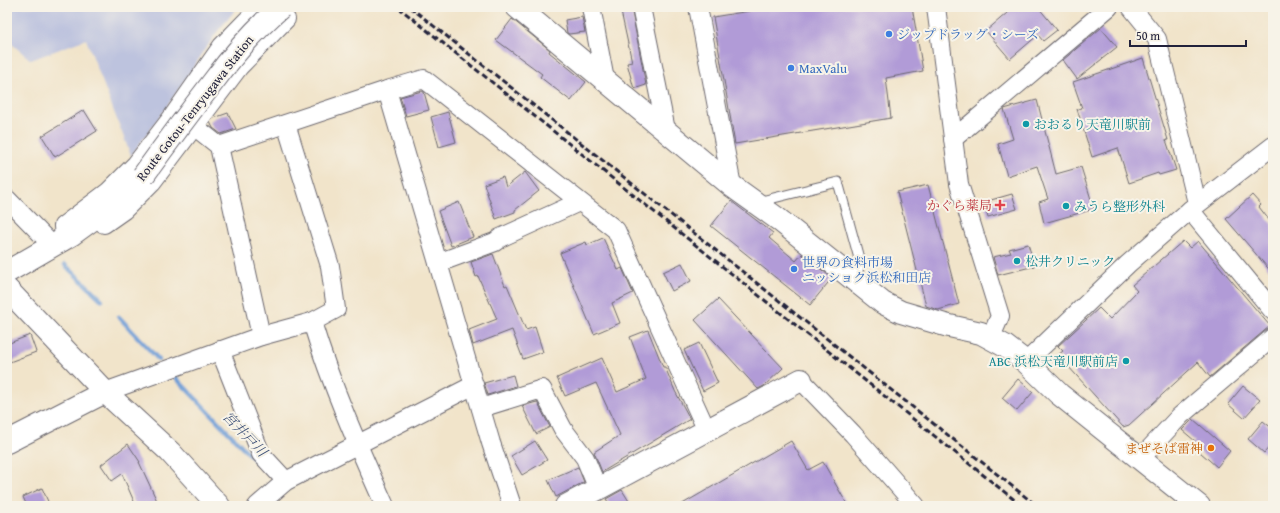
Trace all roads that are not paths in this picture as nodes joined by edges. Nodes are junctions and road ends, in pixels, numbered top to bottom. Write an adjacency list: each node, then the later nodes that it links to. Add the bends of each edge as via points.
1 (260, 7): 24 (street, via 222,46 136,164 108,192 63,226)
2 (276, 7): 14 (street, via 286,19 239,67)
3 (281, 7): 24 (street, Route Gotou-Tenryugawa Station, bridge, via 268,17 231,58 143,176 115,203)
4 (517, 7): 11 (street)
5 (591, 7): 11 (street)
6 (641, 7): 15 (street)
7 (698, 7): 19 (street)
8 (936, 7): 16 (street)
9 (1109, 7): 16 (street)
10 (1131, 7): 23 (street, via 1156,39)
11 (605, 80): 15 (street)
12 (387, 90): 13 (street); 21 (street, via 424,79); 25 (street)
13 (286, 124): 17 (street); 30 (street, via 330,266 336,309)
14 (194, 126): 17 (street); 24 (street, via 152,182 124,210 85,237)
15 (666, 130): 19 (street)
16 (953, 139): 32 (street, via 959,184 1000,316)
17 (219, 146): 31 (street)
18 (1273, 146): 23 (street)
19 (732, 186): 22 (street)
20 (7, 199): 24 (street)
21 (580, 202): 25 (street, via 495,242); 40 (street, via 616,230)
22 (755, 203): 27 (street); 27 (lane, via 838,182 860,262)
23 (1194, 206): 29 (street); 35 (street, via 1128,264)
24 (63, 240): 26 (street, Route Gotou-Tenryugawa Station)
25 (438, 263): 37 (street)
26 (7, 272)
27 (856, 282): 32 (street, via 883,303 901,312)
28 (7, 289): 38 (street)
29 (1273, 311)
30 (312, 322): 31 (street); 42 (street, via 320,350)
31 (261, 336): 34 (street)
32 (991, 337): 35 (street)
33 (1273, 337): 43 (street, via 1180,416)
34 (220, 350): 38 (street); 44 (street, via 261,454)
35 (1026, 362): 43 (street, via 1059,394)
36 (801, 380): 40 (street); 52 (street, via 853,434)
37 (474, 385): 39 (street); 42 (street)
38 (105, 392): 41 (street); 47 (street, via 170,452)
39 (481, 408): 45 (street, via 542,389 563,428 585,458); 50 (street)
40 (707, 431): 45 (street)
41 (7, 442)
42 (358, 445): 44 (street); 49 (street)
43 (1140, 459): 46 (street)
44 (286, 481): 48 (street)
45 (598, 489): 51 (street)
46 (1191, 504)
47 (219, 506)
48 (257, 506)
49 (385, 506)
50 (512, 506)
51 (566, 506)
52 (916, 506)

